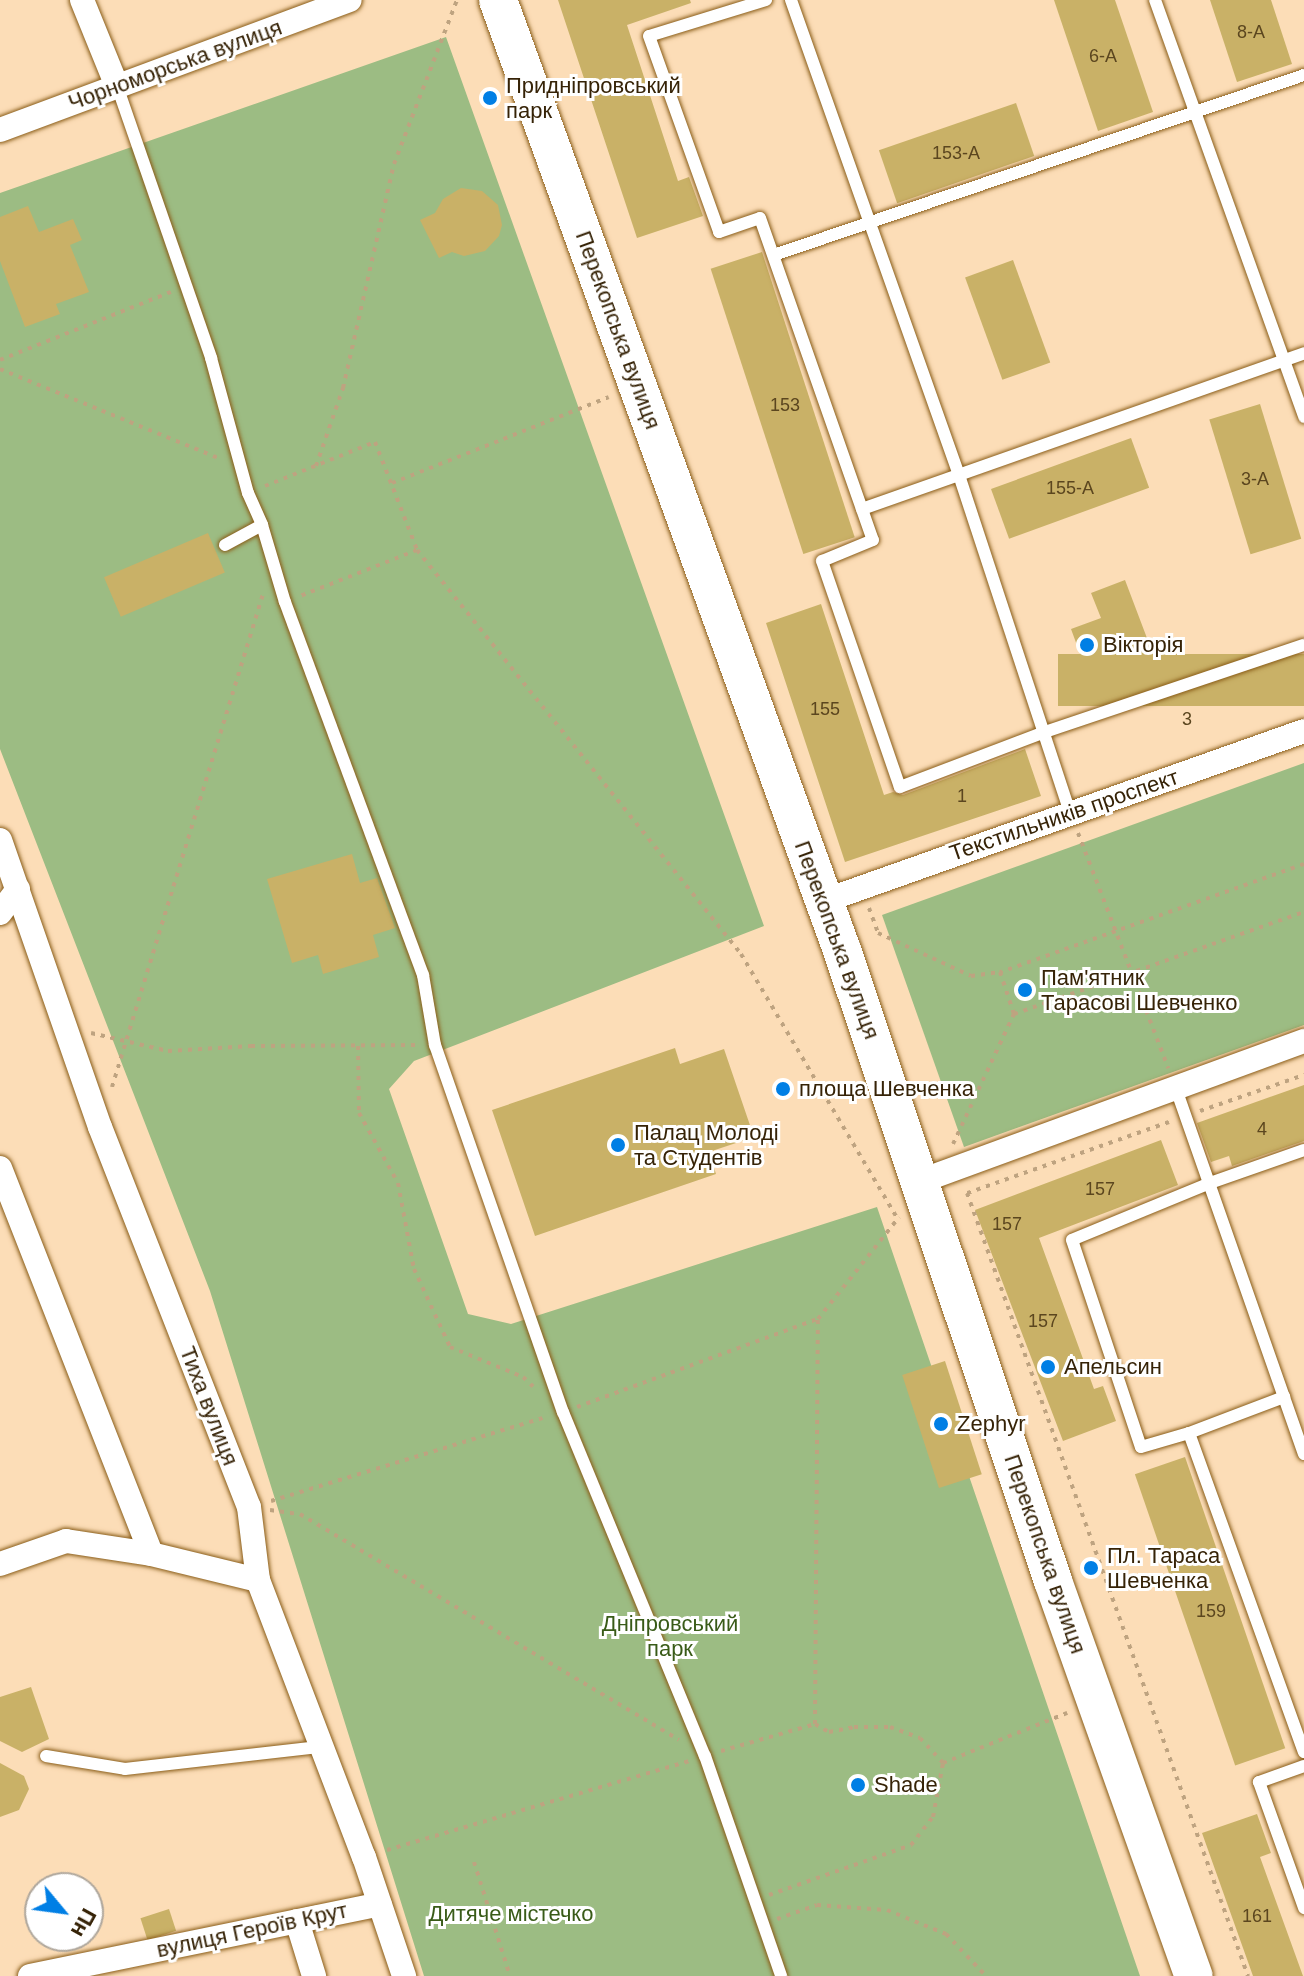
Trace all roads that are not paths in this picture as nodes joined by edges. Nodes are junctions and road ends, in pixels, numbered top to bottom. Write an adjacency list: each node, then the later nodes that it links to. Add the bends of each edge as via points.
1 (82, 0): 8 (street)
2 (350, 0): 8 (street, Чорноморська вулиця)
3 (498, 0): 26 (main road, Перекопська вулиця)
4 (766, 0): 12 (lane, via 649,36 719,232 760,218)
5 (791, 0): 11 (lane)
6 (1155, 0): 9 (lane)
7 (1304, 75): 9 (lane)
8 (117, 86): 10 (street, Чорноморська вулиця); 18 (lane)
9 (1195, 112): 11 (lane); 14 (lane)
10 (0, 130)
11 (870, 222): 12 (lane); 16 (lane)
12 (774, 255): 17 (lane)
13 (1304, 353): 14 (lane)
14 (1283, 360): 15 (lane); 16 (lane)
15 (1304, 417)
16 (959, 475): 17 (lane); 22 (lane)
17 (862, 509): 22 (lane, via 873,540 822,561 900,787)
18 (262, 525): 19 (lane); 50 (lane, via 285,602 423,975 435,1045 563,1412 705,1756)
19 (225, 545)
20 (1304, 645): 22 (lane)
21 (1304, 731): 23 (street, Текстильників проспект)
22 (1042, 733): 23 (lane)
23 (1070, 812): 26 (street, Текстильників проспект)
24 (0, 840): 25 (street, Тиха вулиця)
25 (18, 889): 27 (street); 39 (street, Тиха вулиця, via 100,1127 249,1507)
26 (824, 901): 32 (main road, Перекопська вулиця)
27 (0, 913)
28 (1304, 1041): 29 (street)
29 (1175, 1086): 32 (street); 33 (lane)
30 (1304, 1150): 33 (lane)
31 (0, 1168): 37 (street)
32 (921, 1181): 51 (main road, Перекопська вулиця, via 1095,1701)
33 (1210, 1183): 34 (lane); 35 (lane, via 1072,1240 1141,1447)
34 (1284, 1397): 35 (lane); 36 (lane)
35 (1189, 1433): 41 (lane)
36 (1304, 1454)
37 (151, 1554): 38 (street, via 66,1541); 39 (street)
38 (0, 1564)
39 (258, 1580): 40 (street, Тиха вулиця)
40 (319, 1747): 42 (lane, via 125,1769); 44 (street, Тиха вулиця)
41 (1304, 1752)
42 (46, 1756)
43 (1304, 1766): 45 (lane, via 1259,1782)
44 (380, 1904): 46 (street, вулиця Героїв Крут); 49 (street, Тиха вулиця)
45 (1304, 1908)
46 (297, 1921): 47 (street, вулиця Героїв Крут); 48 (street)
47 (30, 1976)
48 (314, 1976)
49 (404, 1976)
50 (781, 1976)
51 (1194, 1976)

